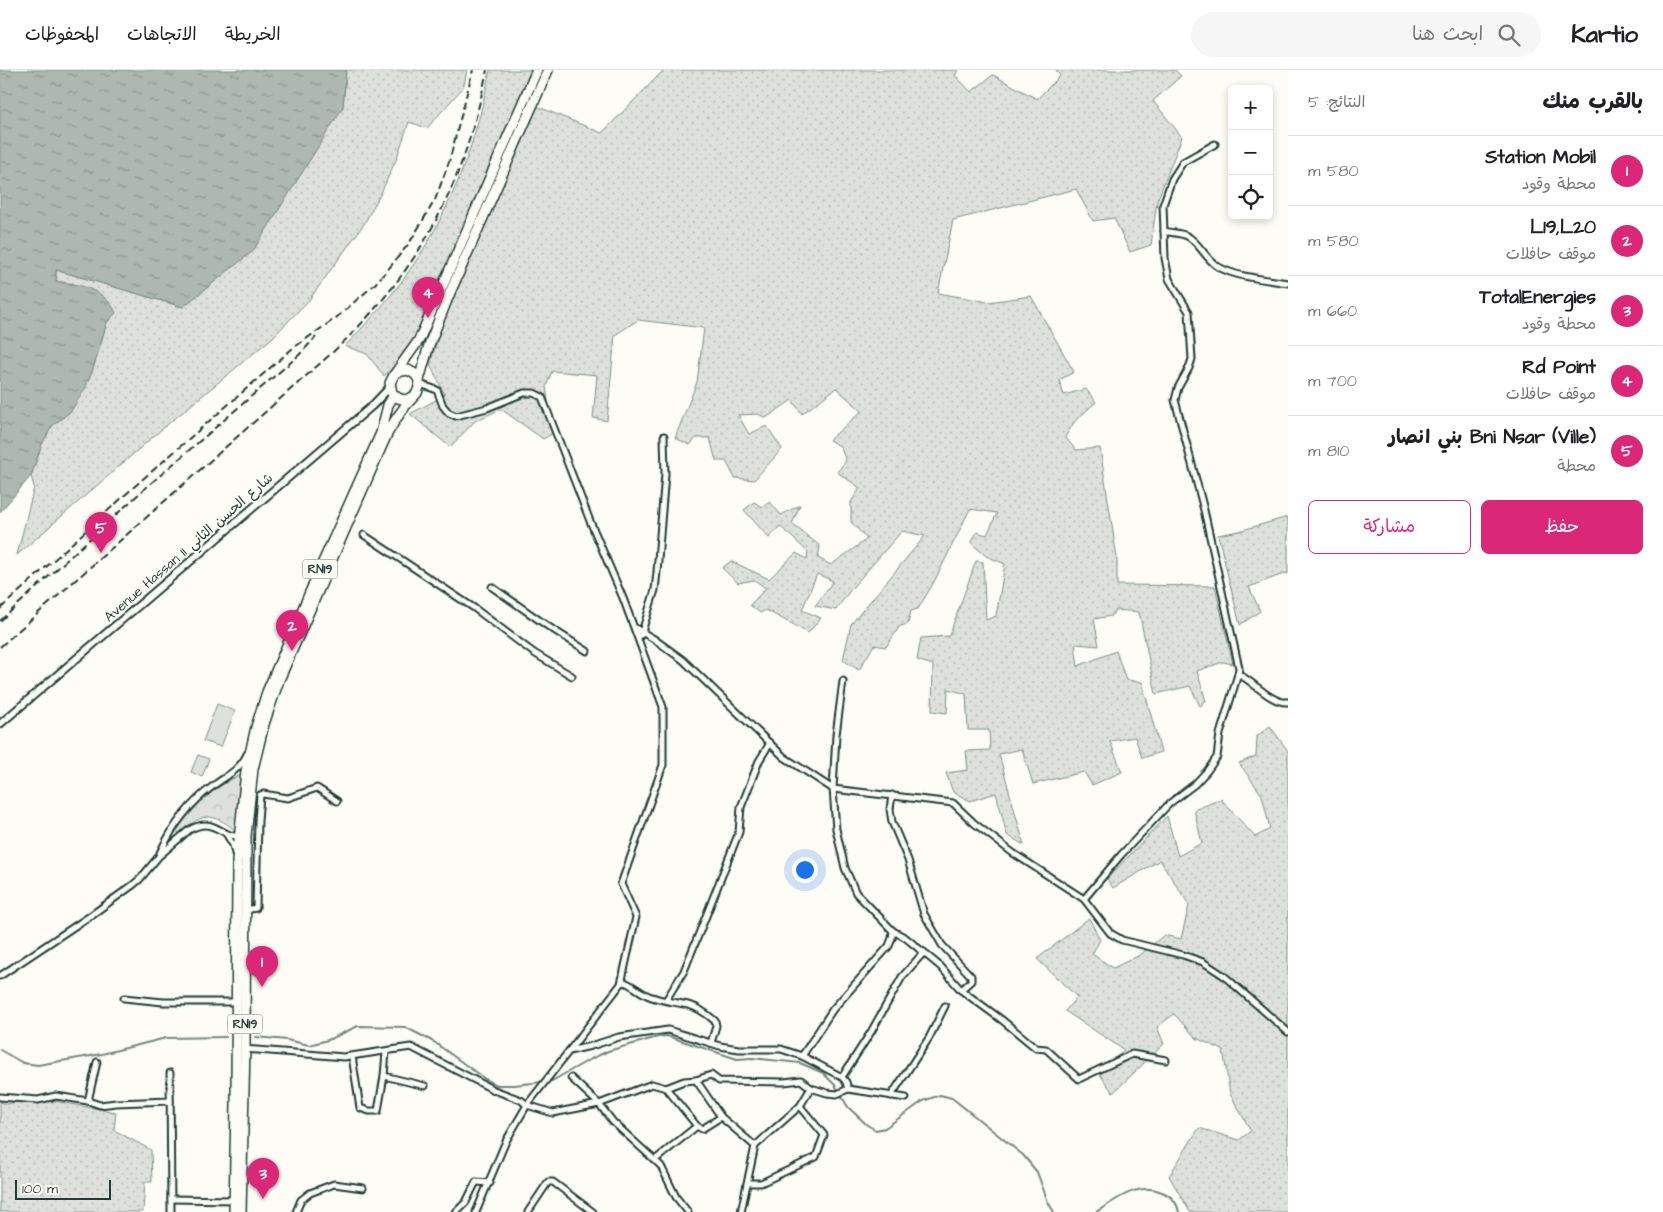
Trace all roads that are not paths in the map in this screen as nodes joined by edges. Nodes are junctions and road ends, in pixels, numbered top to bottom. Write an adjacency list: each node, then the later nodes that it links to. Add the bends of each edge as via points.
1 (537, 70): 6 (highway, RN19, via 419,340)
2 (548, 70): 7 (highway, RN19, via 446,303 429,345)
3 (1215, 144): 4 (street, via 1183,162 1172,179 1163,205)
4 (1164, 231): 5 (street, via 1186,235 1216,265 1227,271); 17 (street, via 1164,258 1170,279 1189,312 1192,359 1175,400 1206,520)
5 (1288, 283)
6 (397, 372): 7 (highway, via 408,370); 8 (highway, RN19, via 391,379)
7 (419, 382): 9 (highway, RN19, via 419,390); 13 (street, via 437,390 443,406 456,416 487,408 520,394 534,393 542,397)
8 (392, 392): 9 (highway, via 405,400); 21 (street, Avenue Hassan II شارع الحسن الثاني); 23 (highway, RN19, via 381,432 270,686)
9 (413, 397): 24 (highway, RN19, via 388,434 279,680)
10 (664, 436): 14 (street, via 665,474 657,572)
11 (364, 535): 18 (street)
12 (492, 587): 16 (street)
13 (634, 628): 14 (street); 15 (street)
14 (643, 632): 15 (street); 22 (street, via 684,660)
15 (638, 639): 40 (street, via 663,708 662,764 621,884 636,917)
16 (587, 651)
17 (1238, 674): 20 (street, via 1274,699); 35 (street, via 1220,734 1217,756 1207,772 1170,803)
18 (572, 676)
19 (843, 681): 26 (street)
20 (1288, 702)
21 (0, 724)
22 (770, 743): 26 (street, via 784,757); 43 (street, via 759,761 741,807 739,832 684,971)
23 (251, 746): 24 (highway, RN19); 25 (street)
24 (249, 770): 25 (street); 29 (highway, RN19); 32 (highway, RN19)
25 (234, 771): 33 (street, via 185,813 171,831)
26 (832, 789): 27 (street); 37 (street, via 845,868 856,893)
27 (892, 795): 35 (street, via 953,803 1013,854); 41 (street, via 892,822 908,860 924,914 942,945 971,976)
28 (337, 801): 30 (street, via 317,788 288,798 263,794 260,795)
29 (247, 820): 30 (street); 32 (highway, RN19)
30 (258, 821): 36 (street, via 256,908)
31 (225, 832): 32 (street, via 234,837); 33 (street, via 214,826 194,827); 34 (street)
32 (242, 836): 34 (highway, RN19); 36 (highway, RN19)
33 (159, 856): 39 (street, via 123,893)
34 (237, 861): 44 (highway, RN19)
35 (1084, 899): 46 (street, via 1110,933 1122,940 1203,962 1223,975)
36 (246, 910): 48 (highway, RN19)
37 (893, 931): 38 (street); 52 (street, via 889,946 833,1009)
38 (924, 952): 41 (street); 57 (street, via 902,977)
39 (0, 976)
40 (622, 981): 43 (street, via 649,996); 49 (street)
41 (961, 990): 53 (street, via 1036,1048 1046,1049 1079,1079 1132,1054)
42 (124, 998): 44 (street, via 163,1002)
43 (666, 1000): 47 (street, via 703,1011 715,1021)
44 (236, 1002): 48 (highway, RN19)
45 (945, 1006): 64 (street, via 929,1038)
46 (1288, 1032)
47 (711, 1043): 49 (street, via 668,1030 619,1037); 52 (street, via 739,1049 781,1049)
48 (240, 1049): 51 (street); 80 (highway, RN19)
49 (569, 1051): 70 (street)
50 (386, 1052): 51 (street); 56 (street); 70 (street, via 411,1047)
51 (352, 1056): 56 (street, via 360,1108 378,1110)
52 (802, 1056): 57 (street)
53 (1166, 1060)
54 (97, 1062): 67 (street)
55 (170, 1073): 68 (street)
56 (384, 1076): 60 (street)
57 (842, 1077): 63 (street)
58 (571, 1078): 69 (street)
59 (696, 1080): 61 (street, via 684,1080); 62 (street, via 712,1075 719,1080 801,1080); 72 (street)
60 (425, 1086)
61 (666, 1088): 69 (street, via 652,1084); 73 (street)
62 (811, 1088): 63 (street, via 837,1094); 71 (street)
63 (846, 1090): 64 (street)
64 (891, 1096): 66 (street)
65 (0, 1097): 67 (street, via 38,1100 56,1096)
66 (906, 1098)
67 (88, 1101): 68 (street, via 100,1105)
68 (170, 1101): 79 (street)
69 (599, 1104): 70 (street, via 554,1113); 75 (street)
70 (527, 1105): 76 (street, via 506,1141)
71 (800, 1106): 74 (street); 77 (street, via 824,1135 816,1157 761,1183)
72 (721, 1117): 73 (street, via 702,1129); 74 (street)
73 (697, 1126): 75 (street)
74 (755, 1146): 77 (street)
75 (655, 1160): 89 (street)
76 (490, 1182): 85 (street, via 476,1182 466,1202); 86 (street)
77 (747, 1183): 90 (street)
78 (363, 1188): 84 (street, via 334,1184 310,1193)
79 (171, 1199): 80 (street); 81 (street)
80 (238, 1200): 82 (highway, RN19); 83 (highway, RN19)
81 (171, 1212)
82 (234, 1212)
83 (241, 1212)
84 (296, 1212)
85 (456, 1212)
86 (476, 1212)
87 (528, 1212): 88 (street, via 548,1182 554,1182)
88 (593, 1212)
89 (688, 1212)
90 (741, 1212)

